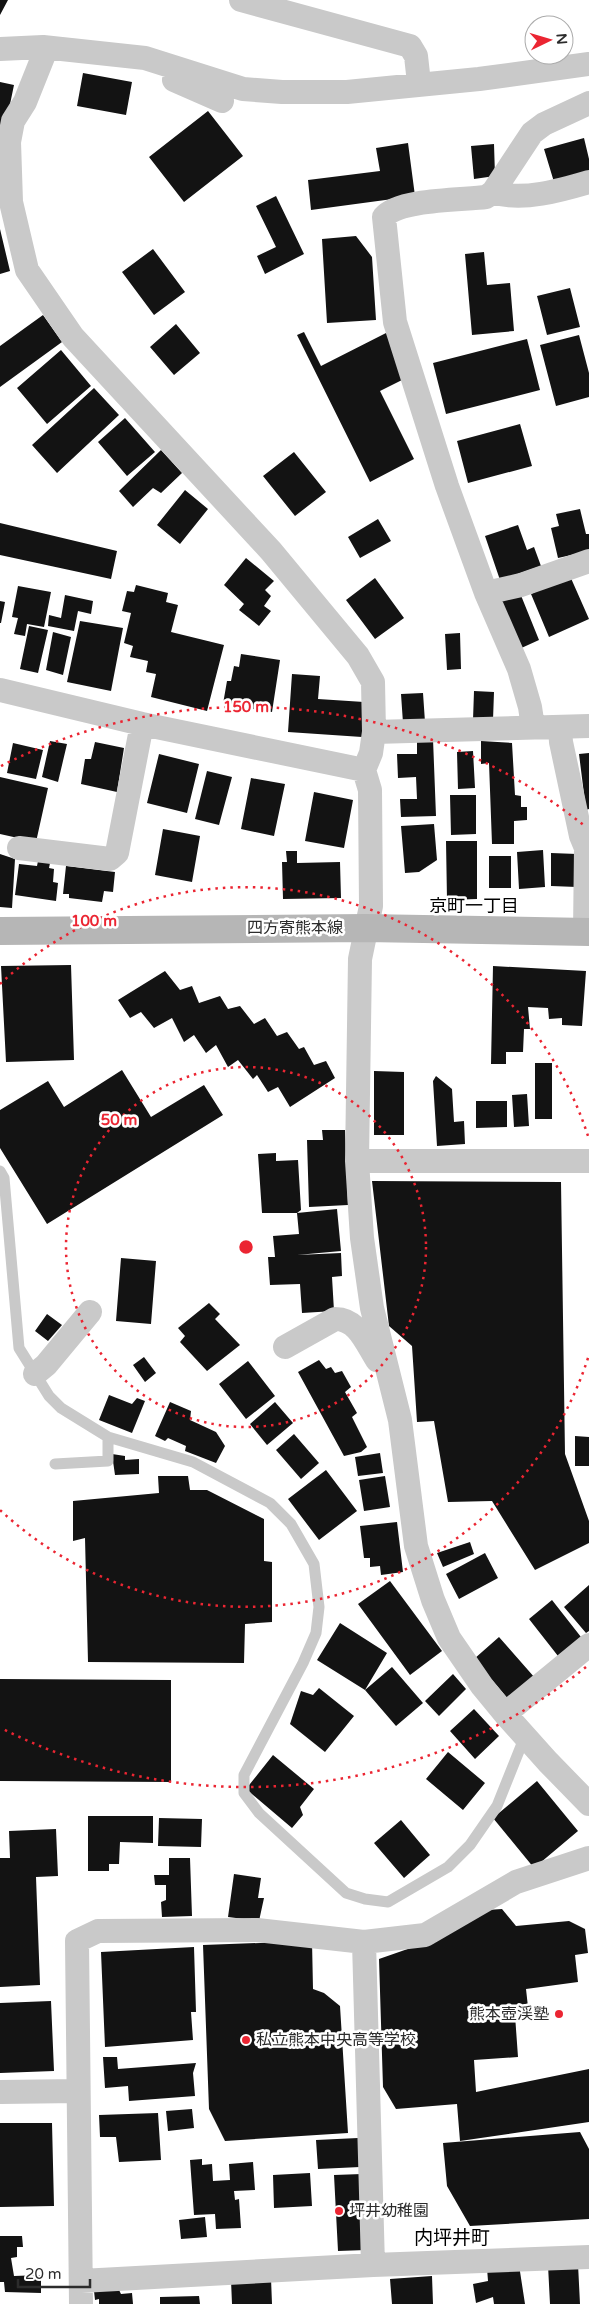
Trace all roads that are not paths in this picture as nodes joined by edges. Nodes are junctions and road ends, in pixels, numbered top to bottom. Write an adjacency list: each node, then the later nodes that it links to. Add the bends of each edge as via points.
1 (241, 0): 6 (street, via 410,46 416,56)
2 (43, 47): 3 (street); 4 (street); 18 (street, via 43,57 25,102 13,122 9,142 11,202 27,270 73,336 271,551 358,656 373,682)
3 (0, 49)
4 (131, 57): 6 (street, via 161,62 253,90 347,92); 7 (street, via 139,65)
5 (589, 64): 6 (street, via 479,79)
6 (419, 83)
7 (222, 102)
8 (589, 103): 10 (street, via 532,132)
9 (589, 182): 10 (street, via 552,193 503,196)
10 (493, 192): 12 (street, via 486,197 410,205 389,210 384,217 395,322 428,430)
11 (589, 560): 12 (street, via 521,585)
12 (486, 593): 16 (street, via 519,669)
13 (0, 690): 14 (street)
14 (142, 724): 19 (street); 20 (street, via 117,853 110,859)
15 (589, 726): 17 (street)
16 (533, 727): 17 (street); 18 (street)
17 (560, 728): 23 (street, via 586,848)
18 (374, 732): 19 (street, via 371,754)
19 (364, 770): 21 (street, via 370,790 371,906)
20 (19, 848)
21 (366, 928): 22 (main road, 四方寄熊本線); 23 (main road, 四方寄熊本線); 24 (street, via 360,959)
22 (0, 931)
23 (587, 932)
24 (357, 1161): 25 (street); 29 (street, via 362,1238 372,1308)
25 (589, 1161)
26 (0, 1171): 30 (lane, via 4,1178 19,1348)
27 (90, 1312): 30 (street)
28 (285, 1347): 29 (street, via 335,1318 343,1318 355,1325 377,1360)
29 (386, 1358): 34 (street, via 400,1420 416,1546 433,1600 449,1638)
30 (35, 1374): 31 (lane, via 61,1408)
31 (108, 1437): 32 (lane, via 108,1461); 35 (lane, via 193,1462 270,1503 291,1524 310,1556 314,1564 319,1607 316,1633 304,1663 244,1775 244,1793 259,1813 346,1893 388,1902 448,1867 470,1845 497,1806)
32 (55, 1464)
33 (589, 1645): 34 (street)
34 (506, 1714): 35 (street)
35 (525, 1736): 36 (street)
36 (589, 1804)
37 (589, 1858): 38 (street, via 516,1882 425,1934)
38 (364, 1942): 39 (street, via 257,1930 98,1931 77,1941); 42 (street)
39 (78, 2091): 40 (street); 43 (street)
40 (0, 2092)
41 (589, 2256): 42 (street)
42 (372, 2265): 43 (street)
43 (81, 2292)

